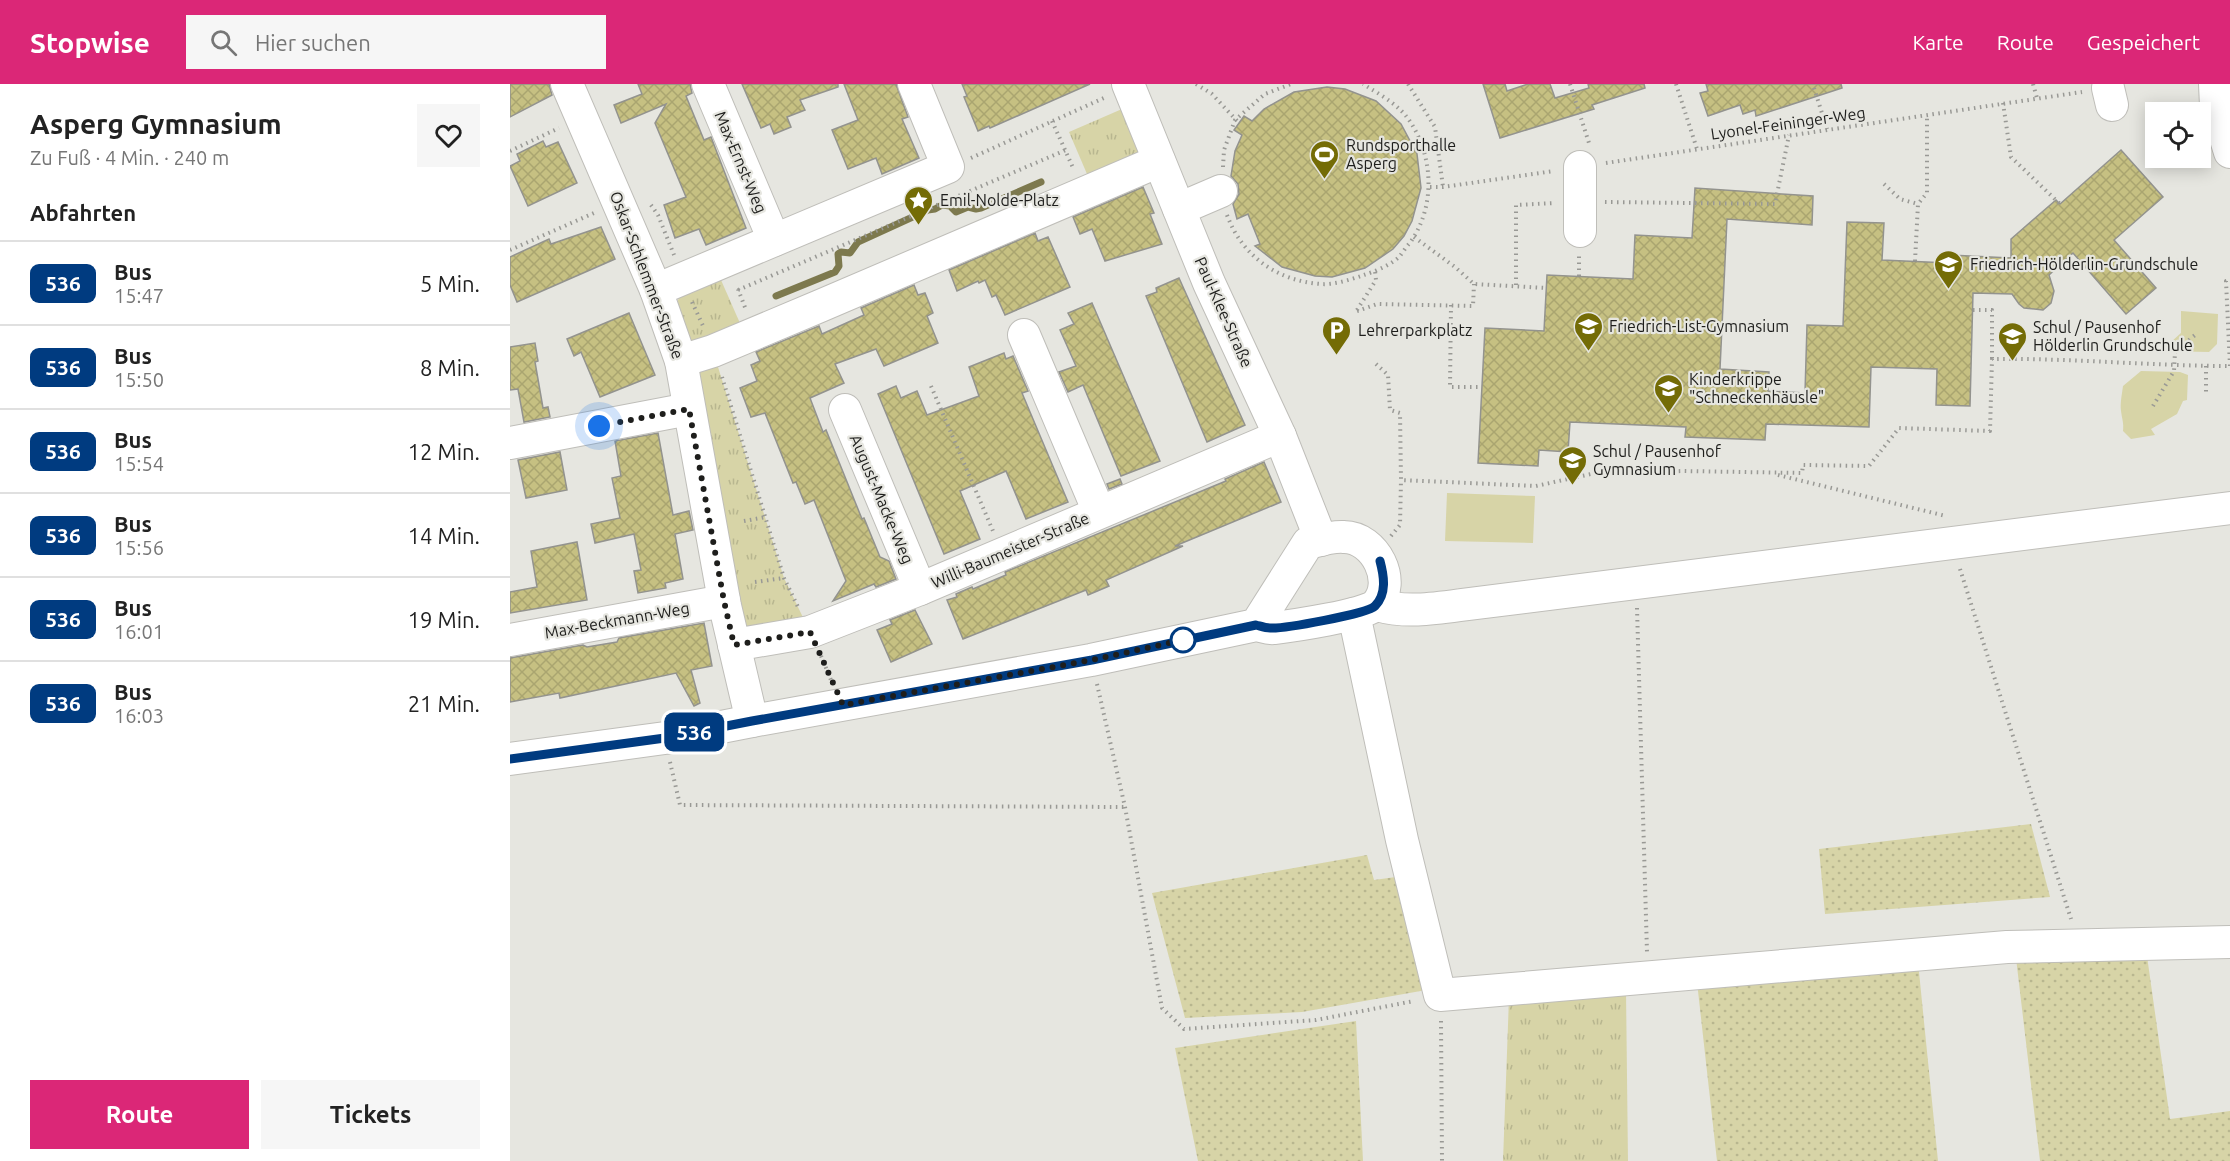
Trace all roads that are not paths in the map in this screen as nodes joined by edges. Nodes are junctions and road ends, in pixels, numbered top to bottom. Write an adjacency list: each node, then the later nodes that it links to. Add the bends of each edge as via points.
1 (567, 84): 13 (street, Oskar-Schlemmer-Straße)
2 (708, 84): 12 (street, Max-Ernst-Weg)
3 (914, 84): 12 (street, via 948,168)
4 (2215, 84): 6 (street, via 2216,106)
5 (1128, 85): 7 (street, Paul-Klee-Straße)
6 (2230, 152)
7 (1159, 161): 10 (street, Paul-Klee-Straße); 15 (street, via 713,351)
8 (1588, 166): 11 (street)
9 (1221, 191): 10 (street)
10 (1179, 209): 18 (street, Paul-Klee-Straße)
11 (1580, 231)
12 (774, 240): 13 (street)
13 (656, 290): 15 (street, Oskar-Schlemmer-Straße)
14 (1024, 335): 21 (street)
15 (681, 361): 16 (street, Oskar-Schlemmer-Straße)
16 (689, 409): 19 (street); 24 (street, Oskar-Schlemmer-Straße)
17 (844, 410): 23 (street, August-Macke-Weg)
18 (1280, 436): 21 (street, Willi-Baumeister-Straße); 22 (street, Paul-Klee-Straße)
19 (510, 443)
20 (2230, 508): 25 (street, via 1951,530 1636,584 1415,610)
21 (1099, 512): 23 (street, Willi-Baumeister-Straße)
22 (1321, 540): 25 (street, via 1346,536 1360,541 1380,561 1384,589); 26 (street, via 1308,543)
23 (920, 589): 28 (street, Willi-Baumeister-Straße, via 810,632)
24 (724, 601): 27 (street, Max-Beckmann-Weg); 28 (street, Oskar-Schlemmer-Straße)
25 (1365, 609): 26 (street, via 1271,628); 31 (street, via 1402,840 1440,995 2007,947)
26 (1256, 625): 29 (street, via 1092,660)
27 (510, 640)
28 (734, 645): 29 (street, Oskar-Schlemmer-Straße)
29 (752, 721): 30 (street, via 665,738)
30 (510, 759)
31 (2230, 942)

